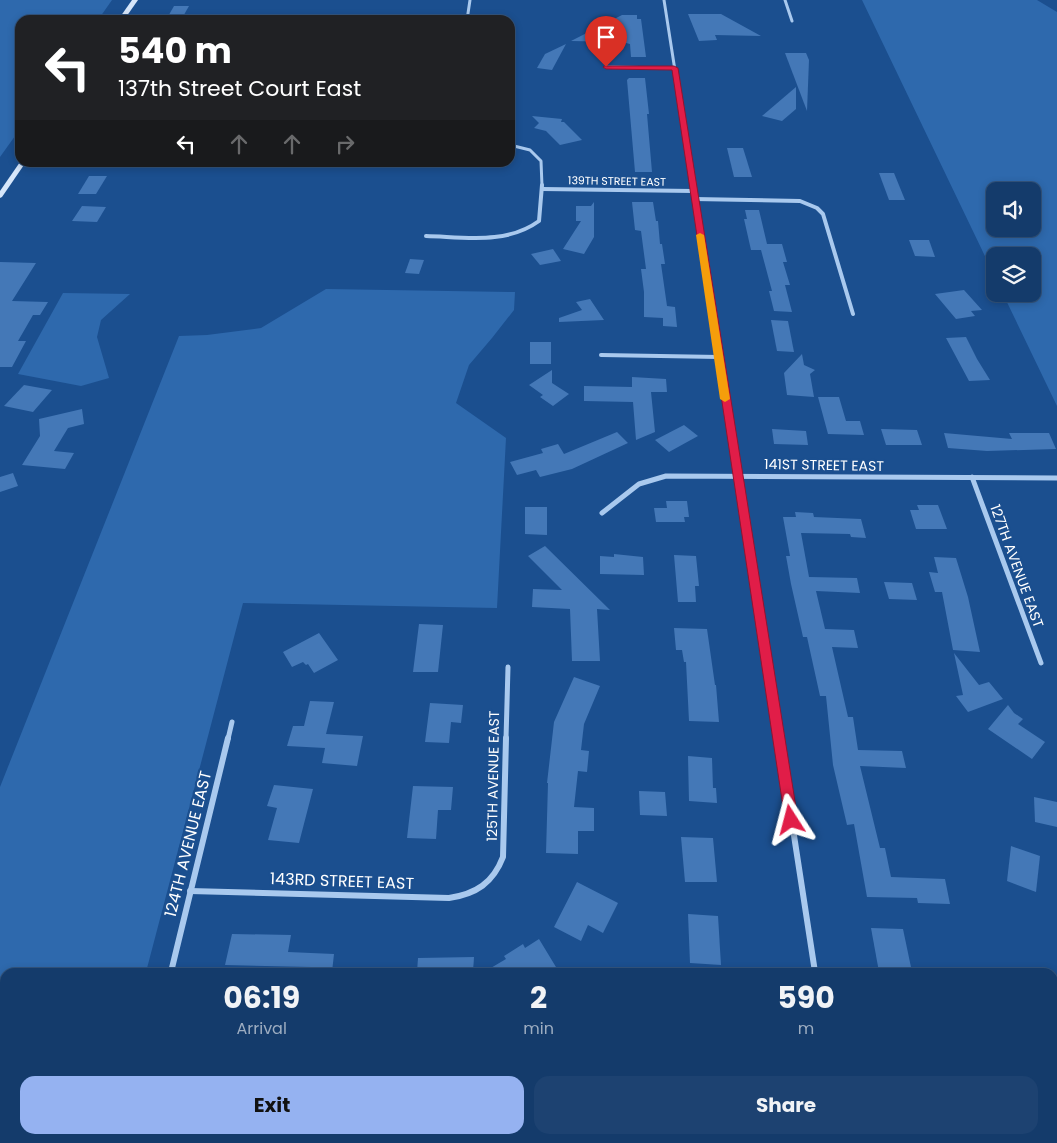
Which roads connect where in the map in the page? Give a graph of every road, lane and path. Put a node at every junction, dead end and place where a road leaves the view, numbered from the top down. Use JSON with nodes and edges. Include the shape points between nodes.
{"nodes":[{"id":1,"x":135,"y":0,"type":"edge"},
{"id":2,"x":470,"y":0,"type":"edge"},
{"id":3,"x":664,"y":0,"type":"edge"},
{"id":4,"x":785,"y":0,"type":"edge"},
{"id":5,"x":124,"y":15,"type":"edge"},
{"id":6,"x":468,"y":15,"type":"edge"},
{"id":7,"x":792,"y":21,"type":"dead end"},
{"id":8,"x":606,"y":67,"type":"dead end"},
{"id":9,"x":674,"y":68,"type":"junction"},
{"id":10,"x":515,"y":145,"type":"edge"},
{"id":11,"x":20,"y":167,"type":"edge"},
{"id":12,"x":542,"y":189,"type":"junction"},
{"id":13,"x":693,"y":191,"type":"junction"},
{"id":14,"x":0,"y":196,"type":"edge"},
{"id":15,"x":694,"y":199,"type":"junction"},
{"id":16,"x":426,"y":236,"type":"dead end"},
{"id":17,"x":853,"y":314,"type":"dead end"},
{"id":18,"x":600,"y":355,"type":"dead end"},
{"id":19,"x":719,"y":357,"type":"junction"},
{"id":20,"x":737,"y":475,"type":"junction"},
{"id":21,"x":972,"y":477,"type":"junction"},
{"id":22,"x":1057,"y":478,"type":"edge"},
{"id":23,"x":602,"y":513,"type":"dead end"},
{"id":24,"x":1040,"y":663,"type":"dead end"},
{"id":25,"x":508,"y":667,"type":"dead end"},
{"id":26,"x":232,"y":722,"type":"dead end"},
{"id":27,"x":489,"y":882,"type":"joint"},
{"id":28,"x":190,"y":891,"type":"junction"},
{"id":29,"x":173,"y":968,"type":"edge"},
{"id":30,"x":814,"y":968,"type":"edge"}],
"edges":[{"from":1,"to":5,"type":"main road"},
{"from":2,"to":6,"type":"street"},
{"from":3,"to":9,"type":"street"},
{"from":4,"to":7,"type":"street"},
{"from":8,"to":9,"type":"street"},
{"from":9,"to":13,"type":"street"},
{"from":10,"to":12,"type":"street","via":[[539,157]]},
{"from":11,"to":14,"type":"main road"},
{"from":12,"to":13,"type":"street","name":"139TH STREET EAST"},
{"from":12,"to":16,"type":"street","via":[[539,221],[532,228],[496,237]]},
{"from":13,"to":15,"type":"street"},
{"from":15,"to":17,"type":"street","via":[[786,200],[813,206],[823,214]]},
{"from":15,"to":19,"type":"street"},
{"from":18,"to":19,"type":"street"},
{"from":19,"to":20,"type":"street"},
{"from":20,"to":21,"type":"street","name":"141ST STREET EAST"},
{"from":20,"to":23,"type":"street","name":"141ST STREET EAST","via":[[655,478],[630,490]]},
{"from":20,"to":30,"type":"street"},
{"from":21,"to":22,"type":"street","name":"141ST STREET EAST"},
{"from":21,"to":24,"type":"street","name":"127TH AVENUE EAST"},
{"from":25,"to":27,"type":"street","name":"125TH AVENUE EAST","via":[[503,857]]},
{"from":26,"to":28,"type":"street","name":"124TH AVENUE EAST"},
{"from":27,"to":28,"type":"street","name":"143RD STREET EAST","via":[[479,891],[449,898]]},
{"from":28,"to":29,"type":"street","name":"124TH AVENUE EAST"}]}
